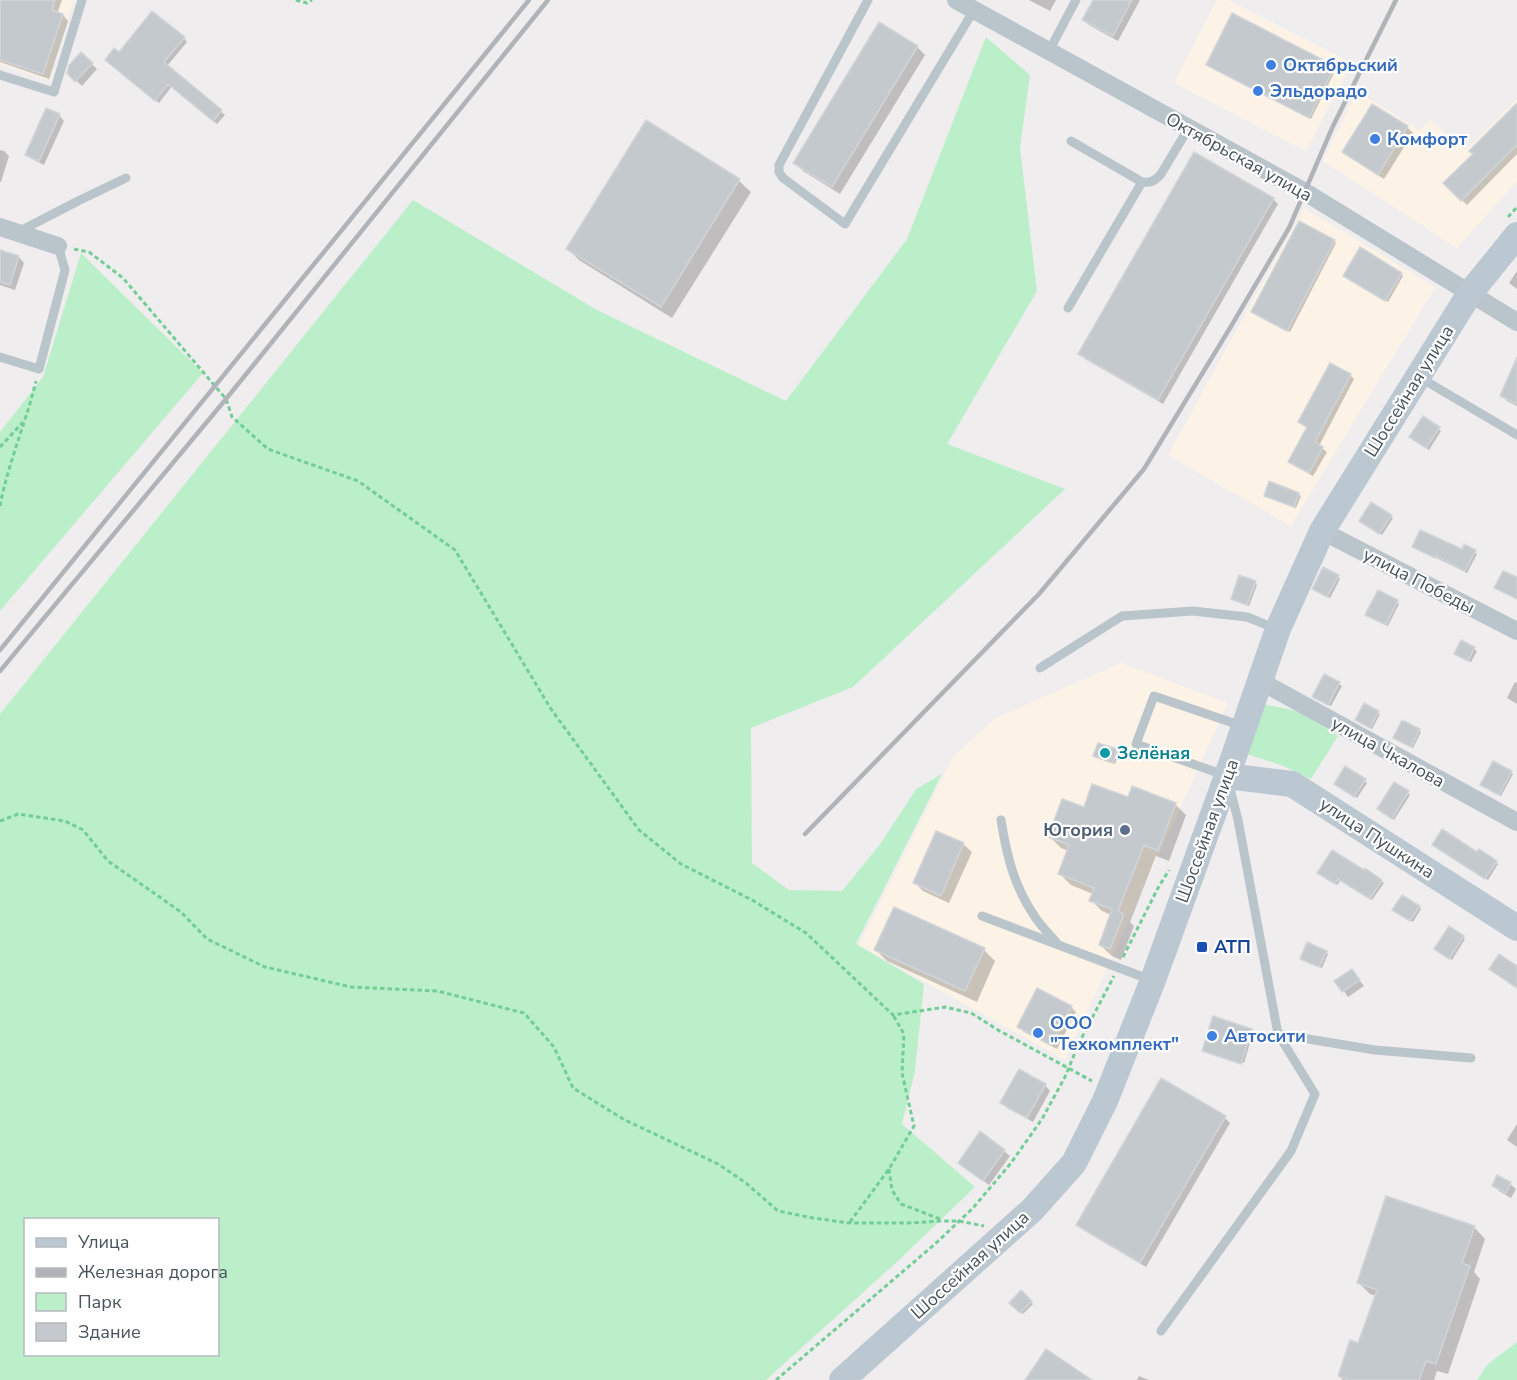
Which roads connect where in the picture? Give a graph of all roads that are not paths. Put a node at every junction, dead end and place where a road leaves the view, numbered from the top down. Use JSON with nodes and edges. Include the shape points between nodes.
{"nodes":[{"id":1,"x":82,"y":0,"type":"edge"},
{"id":2,"x":868,"y":0,"type":"edge"},
{"id":3,"x":956,"y":0,"type":"edge"},
{"id":4,"x":1076,"y":0,"type":"edge"},
{"id":5,"x":974,"y":10,"type":"junction"},
{"id":6,"x":1049,"y":51,"type":"junction"},
{"id":7,"x":0,"y":75,"type":"edge"},
{"id":8,"x":1188,"y":129,"type":"junction"},
{"id":9,"x":1071,"y":141,"type":"dead end"},
{"id":10,"x":126,"y":178,"type":"dead end"},
{"id":11,"x":1142,"y":182,"type":"junction"},
{"id":12,"x":0,"y":227,"type":"edge"},
{"id":13,"x":1510,"y":229,"type":"edge"},
{"id":14,"x":18,"y":232,"type":"junction"},
{"id":15,"x":58,"y":246,"type":"joint"},
{"id":16,"x":1470,"y":293,"type":"junction"},
{"id":17,"x":1068,"y":308,"type":"dead end"},
{"id":18,"x":1517,"y":322,"type":"edge"},
{"id":19,"x":0,"y":357,"type":"edge"},
{"id":20,"x":1418,"y":376,"type":"junction"},
{"id":21,"x":1517,"y":435,"type":"edge"},
{"id":22,"x":1322,"y":531,"type":"junction"},
{"id":23,"x":1278,"y":629,"type":"junction"},
{"id":24,"x":1517,"y":631,"type":"edge"},
{"id":25,"x":1040,"y":668,"type":"dead end"},
{"id":26,"x":1260,"y":681,"type":"junction"},
{"id":27,"x":1244,"y":727,"type":"junction"},
{"id":28,"x":1227,"y":776,"type":"junction"},
{"id":29,"x":1001,"y":820,"type":"dead end"},
{"id":30,"x":1517,"y":822,"type":"edge"},
{"id":31,"x":982,"y":916,"type":"dead end"},
{"id":32,"x":1517,"y":928,"type":"edge"},
{"id":33,"x":1058,"y":944,"type":"junction"},
{"id":34,"x":1153,"y":981,"type":"junction"},
{"id":35,"x":1278,"y":1034,"type":"junction"},
{"id":36,"x":1471,"y":1058,"type":"dead end"},
{"id":37,"x":1161,"y":1331,"type":"dead end"},
{"id":38,"x":842,"y":1380,"type":"edge"}],
"edges":[{"from":1,"to":7,"type":"lane","via":[[54,92]]},
{"from":2,"to":5,"type":"lane","via":[[778,165],[783,178],[845,224]]},
{"from":3,"to":5,"type":"street","name":"Октябрьская улица"},
{"from":4,"to":6,"type":"lane"},
{"from":5,"to":6,"type":"street","name":"Октябрьская улица"},
{"from":6,"to":8,"type":"street","name":"Октябрьская улица"},
{"from":8,"to":11,"type":"lane","via":[[1157,179]]},
{"from":8,"to":16,"type":"street","name":"Октябрьская улица","via":[[1308,194]]},
{"from":9,"to":11,"type":"lane"},
{"from":10,"to":14,"type":"lane"},
{"from":11,"to":17,"type":"lane"},
{"from":12,"to":14,"type":"street"},
{"from":13,"to":16,"type":"main road","name":"Шоссейная улица"},
{"from":14,"to":15,"type":"street"},
{"from":15,"to":19,"type":"lane","via":[[65,270],[39,369]]},
{"from":16,"to":18,"type":"street","name":"Октябрьская улица"},
{"from":16,"to":20,"type":"main road","name":"Шоссейная улица"},
{"from":20,"to":21,"type":"lane"},
{"from":20,"to":22,"type":"main road","name":"Шоссейная улица"},
{"from":22,"to":23,"type":"main road","name":"Шоссейная улица"},
{"from":22,"to":24,"type":"street","name":"улица Победы"},
{"from":23,"to":25,"type":"lane","via":[[1247,617],[1193,611],[1122,616]]},
{"from":23,"to":26,"type":"main road","name":"Шоссейная улица"},
{"from":26,"to":27,"type":"main road","name":"Шоссейная улица"},
{"from":26,"to":30,"type":"street","name":"улица Чкалова"},
{"from":27,"to":28,"type":"main road","name":"Шоссейная улица"},
{"from":27,"to":28,"type":"lane","via":[[1154,696],[1136,744]]},
{"from":28,"to":32,"type":"main road","name":"улица Пушкина","via":[[1293,784]]},
{"from":28,"to":34,"type":"main road","name":"Шоссейная улица"},
{"from":28,"to":35,"type":"lane"},
{"from":29,"to":33,"type":"lane","via":[[1006,855],[1018,887],[1035,917]]},
{"from":31,"to":33,"type":"lane"},
{"from":33,"to":34,"type":"lane"},
{"from":34,"to":38,"type":"main road","name":"Шоссейная улица","via":[[1109,1091],[1074,1163],[1032,1210]]},
{"from":35,"to":36,"type":"lane","via":[[1375,1050]]},
{"from":35,"to":37,"type":"lane","via":[[1315,1094],[1291,1151]]}]}
